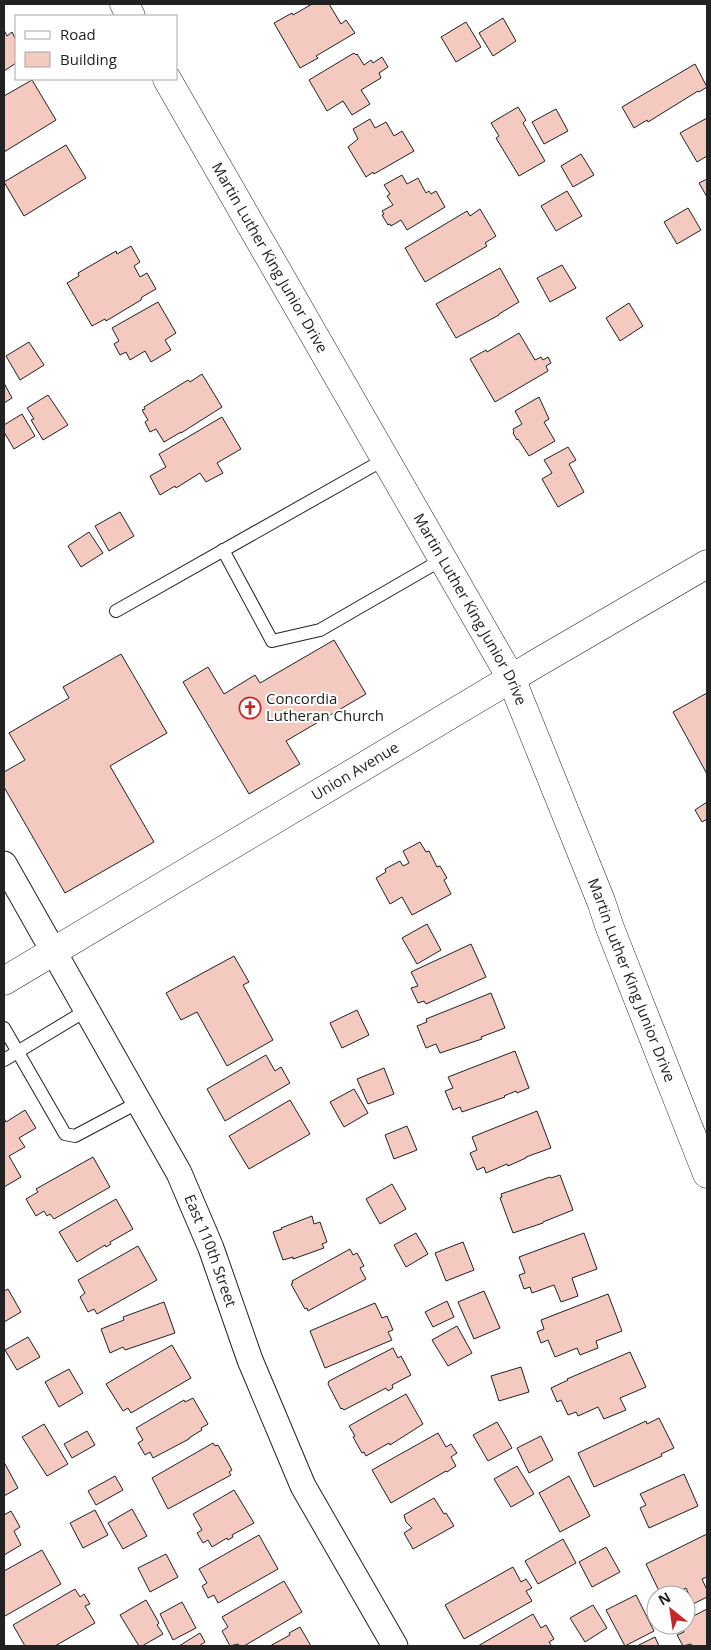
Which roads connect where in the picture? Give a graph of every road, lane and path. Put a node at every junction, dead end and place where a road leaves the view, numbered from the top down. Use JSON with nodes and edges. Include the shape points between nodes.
{"nodes":[{"id":1,"x":124,"y":4,"type":"edge"},
{"id":2,"x":130,"y":15,"type":"edge"},
{"id":3,"x":168,"y":80,"type":"edge"},
{"id":4,"x":385,"y":458,"type":"junction"},
{"id":5,"x":223,"y":550,"type":"junction"},
{"id":6,"x":442,"y":559,"type":"junction"},
{"id":7,"x":707,"y":564,"type":"edge"},
{"id":8,"x":116,"y":610,"type":"dead end"},
{"id":9,"x":511,"y":678,"type":"junction"},
{"id":10,"x":4,"y":864,"type":"edge"},
{"id":11,"x":54,"y":951,"type":"junction"},
{"id":12,"x":4,"y":981,"type":"edge"},
{"id":13,"x":87,"y":1010,"type":"junction"},
{"id":14,"x":4,"y":1028,"type":"edge"},
{"id":15,"x":16,"y":1052,"type":"junction"},
{"id":16,"x":4,"y":1060,"type":"edge"},
{"id":17,"x":138,"y":1102,"type":"junction"},
{"id":18,"x":707,"y":1174,"type":"edge"},
{"id":19,"x":395,"y":1646,"type":"edge"}],
"edges":[{"from":1,"to":2,"type":"street"},
{"from":3,"to":4,"type":"street","name":"Martin Luther King Junior Drive"},
{"from":4,"to":5,"type":"lane"},
{"from":4,"to":6,"type":"street","name":"Martin Luther King Junior Drive"},
{"from":5,"to":6,"type":"lane","via":[[272,641],[320,630]]},
{"from":5,"to":8,"type":"lane"},
{"from":6,"to":9,"type":"street","name":"Martin Luther King Junior Drive"},
{"from":7,"to":9,"type":"street","name":"Union Avenue"},
{"from":9,"to":11,"type":"street","name":"Union Avenue"},
{"from":9,"to":18,"type":"street","name":"Martin Luther King Junior Drive"},
{"from":10,"to":11,"type":"street","name":"East 110th Street"},
{"from":11,"to":12,"type":"street","name":"Union Avenue"},
{"from":11,"to":13,"type":"street","name":"East 110th Street"},
{"from":13,"to":15,"type":"lane"},
{"from":13,"to":17,"type":"street","name":"East 110th Street"},
{"from":14,"to":15,"type":"lane"},
{"from":15,"to":16,"type":"lane"},
{"from":15,"to":17,"type":"lane","via":[[65,1134],[75,1136]]},
{"from":17,"to":19,"type":"street","name":"East 110th Street","via":[[178,1173],[211,1248],[250,1360],[303,1486]]}]}
